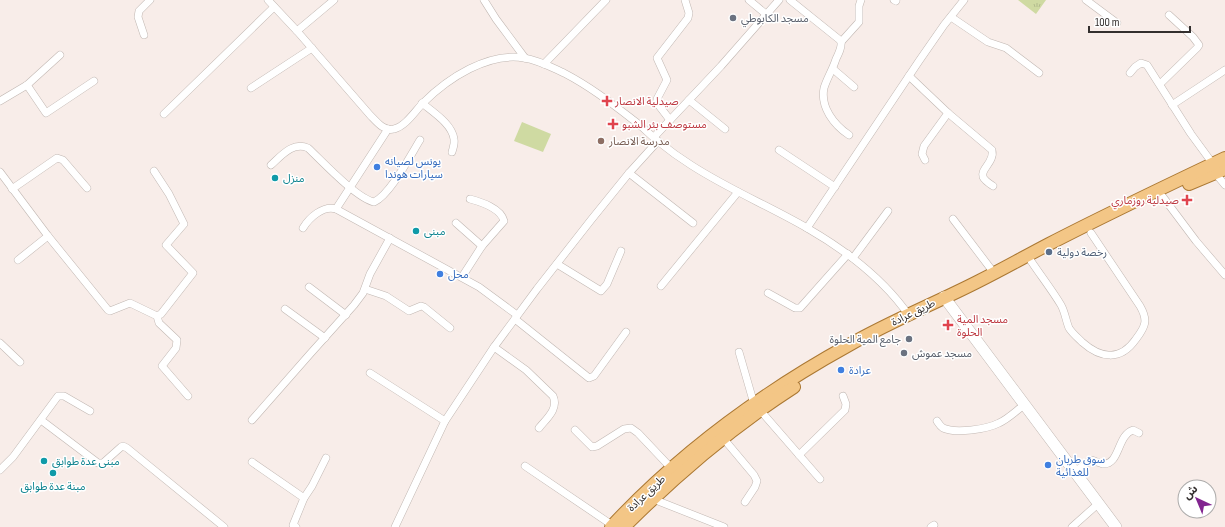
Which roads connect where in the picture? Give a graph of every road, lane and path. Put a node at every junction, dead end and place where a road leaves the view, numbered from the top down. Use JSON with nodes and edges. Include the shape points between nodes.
{"nodes":[{"id":1,"x":150,"y":0,"type":"edge"},
{"id":2,"x":268,"y":0,"type":"edge"},
{"id":3,"x":334,"y":0,"type":"edge"},
{"id":4,"x":484,"y":0,"type":"edge"},
{"id":5,"x":605,"y":0,"type":"edge"},
{"id":6,"x":685,"y":0,"type":"edge"},
{"id":7,"x":749,"y":0,"type":"edge"},
{"id":8,"x":779,"y":0,"type":"edge"},
{"id":9,"x":790,"y":0,"type":"edge"},
{"id":10,"x":861,"y":0,"type":"edge"},
{"id":11,"x":964,"y":0,"type":"edge"},
{"id":12,"x":1086,"y":0,"type":"edge"},
{"id":13,"x":274,"y":7,"type":"junction"},
{"id":14,"x":767,"y":15,"type":"junction"},
{"id":15,"x":1169,"y":15,"type":"dead end"},
{"id":16,"x":951,"y":16,"type":"junction"},
{"id":17,"x":1117,"y":23,"type":"dead end"},
{"id":18,"x":297,"y":31,"type":"junction"},
{"id":19,"x":144,"y":35,"type":"dead end"},
{"id":20,"x":841,"y":42,"type":"junction"},
{"id":21,"x":312,"y":48,"type":"junction"},
{"id":22,"x":60,"y":55,"type":"dead end"},
{"id":23,"x":525,"y":58,"type":"junction"},
{"id":24,"x":544,"y":64,"type":"junction"},
{"id":25,"x":833,"y":69,"type":"junction"},
{"id":26,"x":1225,"y":70,"type":"edge"},
{"id":27,"x":1039,"y":73,"type":"dead end"},
{"id":28,"x":1130,"y":73,"type":"dead end"},
{"id":29,"x":909,"y":76,"type":"junction"},
{"id":30,"x":94,"y":82,"type":"dead end"},
{"id":31,"x":1160,"y":84,"type":"junction"},
{"id":32,"x":27,"y":85,"type":"junction"},
{"id":33,"x":854,"y":87,"type":"dead end"},
{"id":34,"x":251,"y":88,"type":"dead end"},
{"id":35,"x":689,"y":100,"type":"junction"},
{"id":36,"x":0,"y":101,"type":"edge"},
{"id":37,"x":422,"y":104,"type":"junction"},
{"id":38,"x":1172,"y":105,"type":"junction"},
{"id":39,"x":948,"y":113,"type":"junction"},
{"id":40,"x":164,"y":114,"type":"dead end"},
{"id":41,"x":670,"y":120,"type":"junction"},
{"id":42,"x":388,"y":129,"type":"junction"},
{"id":43,"x":725,"y":130,"type":"dead end"},
{"id":44,"x":849,"y":135,"type":"dead end"},
{"id":45,"x":656,"y":139,"type":"junction"},
{"id":46,"x":420,"y":140,"type":"dead end"},
{"id":47,"x":779,"y":150,"type":"dead end"},
{"id":48,"x":452,"y":152,"type":"dead end"},
{"id":49,"x":1225,"y":158,"type":"edge"},
{"id":50,"x":925,"y":160,"type":"dead end"},
{"id":51,"x":271,"y":164,"type":"dead end"},
{"id":52,"x":1218,"y":169,"type":"edge"},
{"id":53,"x":154,"y":171,"type":"dead end"},
{"id":54,"x":0,"y":172,"type":"edge"},
{"id":55,"x":629,"y":173,"type":"junction"},
{"id":56,"x":1225,"y":185,"type":"edge"},
{"id":57,"x":992,"y":186,"type":"dead end"},
{"id":58,"x":349,"y":187,"type":"junction"},
{"id":59,"x":835,"y":187,"type":"junction"},
{"id":60,"x":87,"y":188,"type":"dead end"},
{"id":61,"x":12,"y":189,"type":"junction"},
{"id":62,"x":738,"y":192,"type":"junction"},
{"id":63,"x":1163,"y":197,"type":"junction"},
{"id":64,"x":470,"y":199,"type":"dead end"},
{"id":65,"x":336,"y":209,"type":"junction"},
{"id":66,"x":888,"y":211,"type":"dead end"},
{"id":67,"x":953,"y":219,"type":"dead end"},
{"id":68,"x":456,"y":223,"type":"dead end"},
{"id":69,"x":693,"y":223,"type":"dead end"},
{"id":70,"x":303,"y":228,"type":"dead end"},
{"id":71,"x":807,"y":228,"type":"junction"},
{"id":72,"x":1091,"y":232,"type":"junction"},
{"id":73,"x":48,"y":236,"type":"junction"},
{"id":74,"x":390,"y":238,"type":"junction"},
{"id":75,"x":482,"y":246,"type":"junction"},
{"id":76,"x":621,"y":251,"type":"dead end"},
{"id":77,"x":851,"y":256,"type":"junction"},
{"id":78,"x":18,"y":260,"type":"dead end"},
{"id":79,"x":1031,"y":261,"type":"junction"},
{"id":80,"x":557,"y":264,"type":"junction"},
{"id":81,"x":994,"y":273,"type":"junction"},
{"id":82,"x":1225,"y":275,"type":"edge"},
{"id":83,"x":462,"y":277,"type":"junction"},
{"id":84,"x":661,"y":286,"type":"dead end"},
{"id":85,"x":309,"y":287,"type":"dead end"},
{"id":86,"x":365,"y":289,"type":"junction"},
{"id":87,"x":768,"y":293,"type":"dead end"},
{"id":88,"x":946,"y":300,"type":"junction"},
{"id":89,"x":285,"y":310,"type":"dead end"},
{"id":90,"x":346,"y":315,"type":"junction"},
{"id":91,"x":157,"y":316,"type":"junction"},
{"id":92,"x":516,"y":317,"type":"junction"},
{"id":93,"x":910,"y":317,"type":"junction"},
{"id":94,"x":450,"y":328,"type":"dead end"},
{"id":95,"x":626,"y":332,"type":"dead end"},
{"id":96,"x":325,"y":338,"type":"junction"},
{"id":97,"x":0,"y":343,"type":"edge"},
{"id":98,"x":494,"y":347,"type":"junction"},
{"id":99,"x":739,"y":352,"type":"dead end"},
{"id":100,"x":20,"y":362,"type":"dead end"},
{"id":101,"x":370,"y":373,"type":"dead end"},
{"id":102,"x":188,"y":396,"type":"dead end"},
{"id":103,"x":842,"y":396,"type":"dead end"},
{"id":104,"x":1024,"y":405,"type":"junction"},
{"id":105,"x":757,"y":407,"type":"junction"},
{"id":106,"x":90,"y":411,"type":"dead end"},
{"id":107,"x":41,"y":420,"type":"junction"},
{"id":108,"x":252,"y":420,"type":"dead end"},
{"id":109,"x":445,"y":421,"type":"junction"},
{"id":110,"x":937,"y":421,"type":"dead end"},
{"id":111,"x":539,"y":428,"type":"dead end"},
{"id":112,"x":575,"y":430,"type":"dead end"},
{"id":113,"x":1139,"y":433,"type":"dead end"},
{"id":114,"x":723,"y":438,"type":"junction"},
{"id":115,"x":799,"y":455,"type":"junction"},
{"id":116,"x":326,"y":458,"type":"dead end"},
{"id":117,"x":252,"y":462,"type":"dead end"},
{"id":118,"x":525,"y":466,"type":"dead end"},
{"id":119,"x":672,"y":469,"type":"junction"},
{"id":120,"x":0,"y":470,"type":"edge"},
{"id":121,"x":1074,"y":472,"type":"junction"},
{"id":122,"x":820,"y":479,"type":"dead end"},
{"id":123,"x":304,"y":498,"type":"junction"},
{"id":124,"x":653,"y":499,"type":"junction"},
{"id":125,"x":744,"y":502,"type":"dead end"},
{"id":126,"x":1099,"y":503,"type":"junction"},
{"id":127,"x":293,"y":526,"type":"edge"},
{"id":128,"x":616,"y":526,"type":"edge"},
{"id":129,"x":224,"y":527,"type":"edge"},
{"id":130,"x":395,"y":527,"type":"edge"},
{"id":131,"x":724,"y":527,"type":"edge"},
{"id":132,"x":1072,"y":527,"type":"edge"},
{"id":133,"x":1116,"y":527,"type":"edge"}],
"edges":[{"from":1,"to":19,"type":"street","via":[[138,11]]},
{"from":2,"to":13,"type":"street"},
{"from":3,"to":18,"type":"street"},
{"from":4,"to":23,"type":"street"},
{"from":5,"to":24,"type":"street"},
{"from":6,"to":41,"type":"street","via":[[688,18],[657,58],[667,80],[657,102]]},
{"from":7,"to":14,"type":"street"},
{"from":8,"to":14,"type":"street"},
{"from":9,"to":20,"type":"street"},
{"from":10,"to":20,"type":"street","via":[[859,22]]},
{"from":11,"to":16,"type":"street"},
{"from":12,"to":17,"type":"street"},
{"from":13,"to":18,"type":"street"},
{"from":13,"to":40,"type":"street"},
{"from":14,"to":35,"type":"street"},
{"from":15,"to":31,"type":"street","via":[[1199,45]]},
{"from":16,"to":27,"type":"street","via":[[988,42],[1006,48]]},
{"from":16,"to":29,"type":"street"},
{"from":18,"to":21,"type":"street"},
{"from":20,"to":25,"type":"street"},
{"from":21,"to":34,"type":"street"},
{"from":21,"to":42,"type":"street","via":[[370,115]]},
{"from":22,"to":32,"type":"street"},
{"from":23,"to":24,"type":"street"},
{"from":23,"to":37,"type":"street","via":[[506,57],[476,66],[445,84]]},
{"from":24,"to":45,"type":"street","via":[[593,89]]},
{"from":25,"to":33,"type":"street"},
{"from":25,"to":44,"type":"street","via":[[825,86],[823,100],[830,115]]},
{"from":26,"to":38,"type":"street"},
{"from":28,"to":31,"type":"street","via":[[1138,65],[1147,65]]},
{"from":29,"to":39,"type":"street"},
{"from":29,"to":59,"type":"street"},
{"from":30,"to":32,"type":"street","via":[[46,113]]},
{"from":31,"to":38,"type":"street"},
{"from":32,"to":36,"type":"street"},
{"from":35,"to":41,"type":"street"},
{"from":35,"to":43,"type":"street"},
{"from":37,"to":42,"type":"street","via":[[401,125]]},
{"from":37,"to":48,"type":"street","via":[[439,117],[451,131],[454,139]]},
{"from":38,"to":52,"type":"street"},
{"from":39,"to":50,"type":"street","via":[[924,146],[922,154]]},
{"from":39,"to":57,"type":"street","via":[[992,150],[992,160],[984,169],[983,175]]},
{"from":41,"to":45,"type":"street"},
{"from":42,"to":58,"type":"street"},
{"from":45,"to":55,"type":"street"},
{"from":45,"to":62,"type":"street","via":[[693,166]]},
{"from":46,"to":58,"type":"street","via":[[380,199],[369,201]]},
{"from":47,"to":59,"type":"street"},
{"from":49,"to":52,"type":"main road","name":"طريق عرادة"},
{"from":51,"to":58,"type":"street","via":[[293,147],[303,146]]},
{"from":52,"to":56,"type":"street"},
{"from":52,"to":63,"type":"main road","name":"طريق عرادة"},
{"from":52,"to":81,"type":"main road","name":"طريق عرادة","via":[[1048,244]]},
{"from":53,"to":91,"type":"street","via":[[184,224],[166,245],[192,273]]},
{"from":54,"to":61,"type":"street"},
{"from":55,"to":69,"type":"street"},
{"from":55,"to":80,"type":"street"},
{"from":58,"to":65,"type":"street"},
{"from":59,"to":71,"type":"street"},
{"from":60,"to":61,"type":"street","via":[[63,160],[57,158]]},
{"from":61,"to":73,"type":"street"},
{"from":62,"to":71,"type":"street"},
{"from":62,"to":84,"type":"street"},
{"from":63,"to":72,"type":"main road","name":"طريق عرادة"},
{"from":63,"to":82,"type":"street"},
{"from":64,"to":75,"type":"street","via":[[487,205],[504,219],[504,223]]},
{"from":65,"to":70,"type":"street","via":[[326,208],[313,216]]},
{"from":65,"to":74,"type":"street"},
{"from":66,"to":77,"type":"street"},
{"from":67,"to":81,"type":"street"},
{"from":68,"to":75,"type":"street"},
{"from":71,"to":77,"type":"street"},
{"from":72,"to":79,"type":"main road","name":"طريق عرادة"},
{"from":72,"to":79,"type":"street","via":[[1146,318],[1145,325],[1136,339],[1119,354],[1106,355],[1095,352],[1076,336],[1069,326],[1062,306]]},
{"from":73,"to":78,"type":"street"},
{"from":73,"to":91,"type":"street","via":[[110,312],[130,303]]},
{"from":74,"to":83,"type":"street"},
{"from":74,"to":86,"type":"street","via":[[370,274]]},
{"from":75,"to":83,"type":"street"},
{"from":76,"to":80,"type":"street","via":[[605,288],[600,291]]},
{"from":77,"to":87,"type":"street","via":[[800,308],[795,308]]},
{"from":77,"to":93,"type":"street","via":[[876,278]]},
{"from":79,"to":88,"type":"main road","name":"طريق عرادة"},
{"from":80,"to":92,"type":"street"},
{"from":81,"to":88,"type":"main road","name":"طريق عرادة"},
{"from":83,"to":92,"type":"street","via":[[479,287]]},
{"from":85,"to":90,"type":"street"},
{"from":86,"to":90,"type":"street"},
{"from":86,"to":94,"type":"street","via":[[386,296],[409,312],[424,307]]},
{"from":88,"to":93,"type":"main road","name":"طريق عرادة"},
{"from":88,"to":104,"type":"street"},
{"from":89,"to":96,"type":"street"},
{"from":90,"to":96,"type":"street"},
{"from":91,"to":102,"type":"street","via":[[159,323],[178,344],[162,368]]},
{"from":92,"to":95,"type":"street","via":[[589,378],[594,376]]},
{"from":92,"to":98,"type":"street"},
{"from":93,"to":105,"type":"main road","name":"طريق عرادة","via":[[849,345],[792,379]]},
{"from":96,"to":108,"type":"street"},
{"from":97,"to":100,"type":"street"},
{"from":98,"to":109,"type":"street"},
{"from":98,"to":111,"type":"street","via":[[526,370],[556,401],[554,408]]},
{"from":99,"to":105,"type":"street"},
{"from":101,"to":109,"type":"street"},
{"from":103,"to":115,"type":"street","via":[[846,404],[845,410]]},
{"from":104,"to":110,"type":"street","via":[[1001,422],[982,429],[944,429]]},
{"from":104,"to":121,"type":"street"},
{"from":105,"to":114,"type":"main road","name":"طريق عرادة"},
{"from":105,"to":115,"type":"street"},
{"from":105,"to":119,"type":"main road","name":"طريق عرادة","via":[[706,441]]},
{"from":106,"to":107,"type":"street","via":[[60,395]]},
{"from":107,"to":120,"type":"street"},
{"from":107,"to":129,"type":"street","via":[[98,464],[103,463],[121,447],[127,448]]},
{"from":109,"to":130,"type":"street"},
{"from":112,"to":119,"type":"street","via":[[592,447],[624,429],[631,428]]},
{"from":113,"to":121,"type":"street","via":[[1133,430],[1127,432],[1116,456],[1108,463],[1091,460]]},
{"from":114,"to":124,"type":"main road","name":"طريق عرادة"},
{"from":114,"to":125,"type":"street","via":[[757,481]]},
{"from":115,"to":122,"type":"street"},
{"from":116,"to":123,"type":"street"},
{"from":117,"to":123,"type":"street"},
{"from":118,"to":128,"type":"street"},
{"from":119,"to":128,"type":"main road","name":"طريق عرادة"},
{"from":121,"to":126,"type":"street"},
{"from":123,"to":127,"type":"street"},
{"from":124,"to":128,"type":"main road","name":"طريق عرادة"},
{"from":124,"to":131,"type":"street"},
{"from":126,"to":132,"type":"street"},
{"from":126,"to":133,"type":"street"}]}
